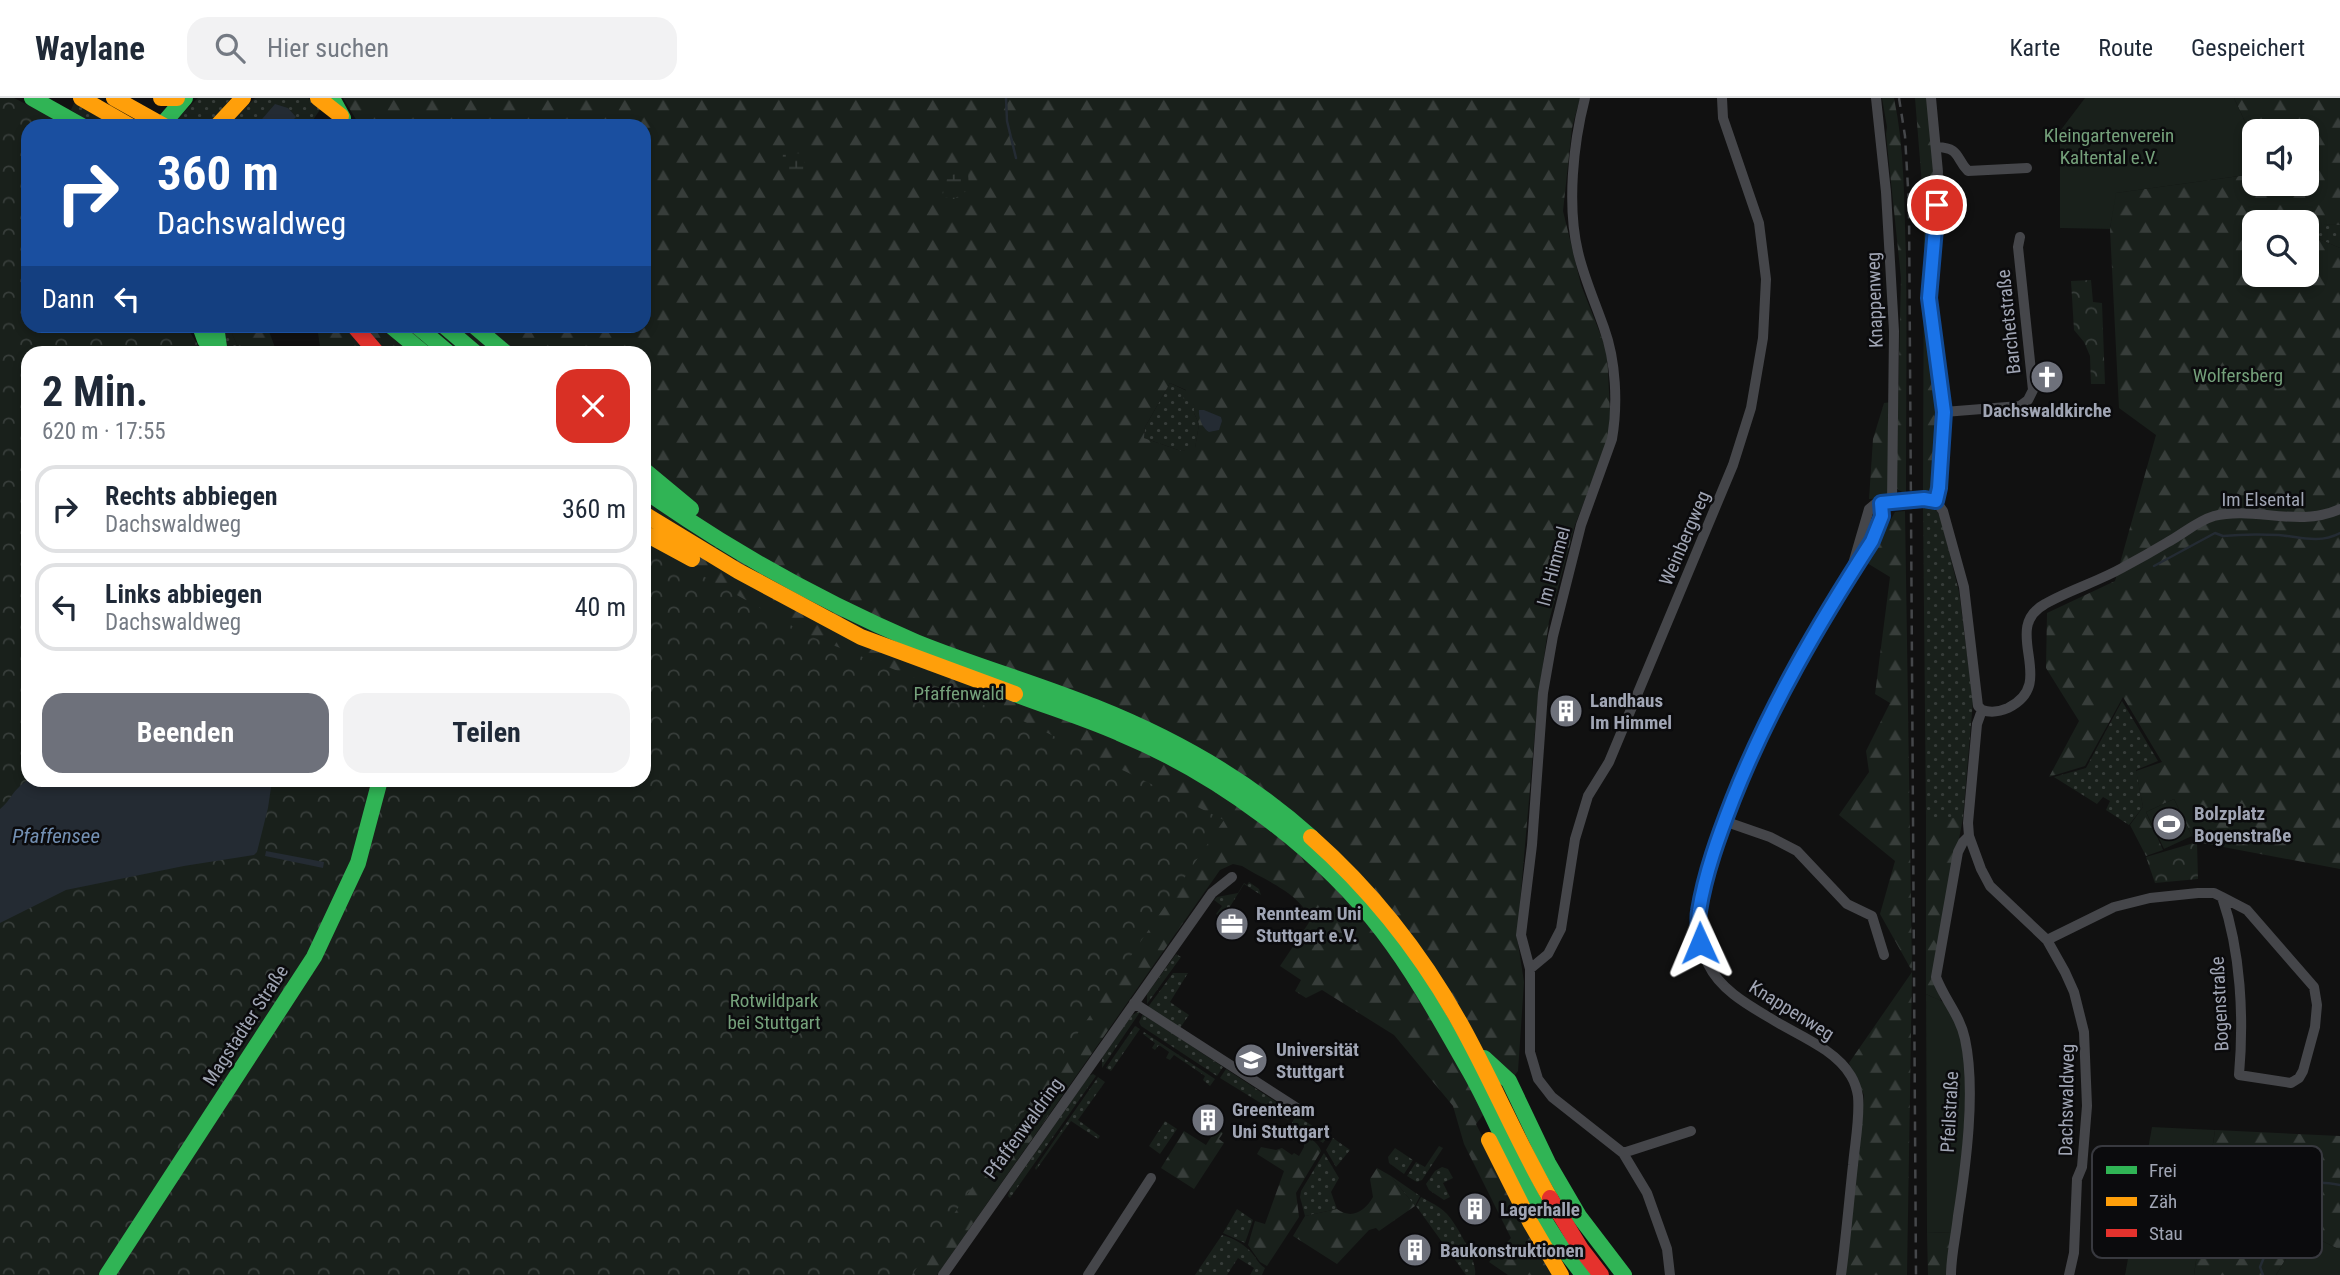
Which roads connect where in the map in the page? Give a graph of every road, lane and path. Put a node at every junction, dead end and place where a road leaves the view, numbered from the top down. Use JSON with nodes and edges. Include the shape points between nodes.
{"nodes":[{"id":1,"x":32,"y":98,"type":"edge"},
{"id":2,"x":81,"y":98,"type":"edge"},
{"id":3,"x":114,"y":98,"type":"edge"},
{"id":4,"x":161,"y":98,"type":"edge"},
{"id":5,"x":177,"y":98,"type":"edge"},
{"id":6,"x":185,"y":98,"type":"edge"},
{"id":7,"x":243,"y":98,"type":"edge"},
{"id":8,"x":318,"y":98,"type":"edge"},
{"id":9,"x":332,"y":98,"type":"edge"},
{"id":10,"x":1585,"y":98,"type":"edge"},
{"id":11,"x":1722,"y":98,"type":"edge"},
{"id":12,"x":1876,"y":98,"type":"edge"},
{"id":13,"x":1931,"y":98,"type":"edge"},
{"id":14,"x":69,"y":119,"type":"edge"},
{"id":15,"x":118,"y":119,"type":"edge"},
{"id":16,"x":150,"y":119,"type":"edge"},
{"id":17,"x":168,"y":119,"type":"edge"},
{"id":18,"x":224,"y":119,"type":"edge"},
{"id":19,"x":342,"y":119,"type":"edge"},
{"id":20,"x":344,"y":119,"type":"edge"},
{"id":21,"x":1937,"y":147,"type":"junction"},
{"id":22,"x":2027,"y":168,"type":"dead end"},
{"id":23,"x":2020,"y":237,"type":"dead end"},
{"id":24,"x":482,"y":333,"type":"edge"},
{"id":25,"x":437,"y":336,"type":"edge"},
{"id":26,"x":459,"y":346,"type":"edge"},
{"id":27,"x":498,"y":346,"type":"edge"},
{"id":28,"x":1944,"y":412,"type":"junction"},
{"id":29,"x":651,"y":476,"type":"edge"},
{"id":30,"x":651,"y":495,"type":"edge"},
{"id":31,"x":1936,"y":501,"type":"junction"},
{"id":32,"x":1887,"y":503,"type":"junction"},
{"id":33,"x":2340,"y":509,"type":"edge"},
{"id":34,"x":651,"y":518,"type":"edge"},
{"id":35,"x":651,"y":537,"type":"edge"},
{"id":36,"x":773,"y":571,"type":"junction"},
{"id":37,"x":810,"y":611,"type":"junction"},
{"id":38,"x":1982,"y":710,"type":"junction"},
{"id":39,"x":378,"y":787,"type":"edge"},
{"id":40,"x":1724,"y":821,"type":"junction"},
{"id":41,"x":1969,"y":836,"type":"junction"},
{"id":42,"x":1233,"y":877,"type":"dead end"},
{"id":43,"x":2222,"y":897,"type":"junction"},
{"id":44,"x":2047,"y":940,"type":"junction"},
{"id":45,"x":1884,"y":955,"type":"dead end"},
{"id":46,"x":1530,"y":969,"type":"junction"},
{"id":47,"x":1134,"y":1003,"type":"junction"},
{"id":48,"x":1440,"y":1023,"type":"junction"},
{"id":49,"x":1475,"y":1050,"type":"junction"},
{"id":50,"x":1303,"y":1112,"type":"dead end"},
{"id":51,"x":1691,"y":1131,"type":"dead end"},
{"id":52,"x":1623,"y":1153,"type":"junction"},
{"id":53,"x":1151,"y":1178,"type":"dead end"},
{"id":54,"x":1561,"y":1274,"type":"edge"},
{"id":55,"x":1670,"y":1274,"type":"edge"},
{"id":56,"x":107,"y":1275,"type":"edge"},
{"id":57,"x":943,"y":1275,"type":"edge"},
{"id":58,"x":1088,"y":1275,"type":"edge"},
{"id":59,"x":1583,"y":1275,"type":"edge"},
{"id":60,"x":1601,"y":1275,"type":"edge"},
{"id":61,"x":1624,"y":1275,"type":"edge"},
{"id":62,"x":1841,"y":1275,"type":"edge"},
{"id":63,"x":1951,"y":1275,"type":"edge"},
{"id":64,"x":2069,"y":1275,"type":"edge"}],
"edges":[{"from":1,"to":14,"type":"main road"},
{"from":2,"to":15,"type":"main road"},
{"from":3,"to":16,"type":"main road"},
{"from":4,"to":5,"type":"main road"},
{"from":6,"to":17,"type":"main road"},
{"from":7,"to":18,"type":"main road"},
{"from":8,"to":19,"type":"main road"},
{"from":9,"to":20,"type":"main road"},
{"from":10,"to":46,"type":"street","name":"Im Himmel","via":[[1572,206],[1577,249],[1612,359],[1614,427],[1576,545],[1543,693],[1521,935]]},
{"from":11,"to":46,"type":"street","name":"Weinbergweg","via":[[1723,118],[1759,223],[1766,279],[1763,338],[1751,408],[1733,465],[1614,750],[1588,796],[1575,839],[1561,929],[1548,954]]},
{"from":12,"to":32,"type":"street","name":"Knappenweg","via":[[1894,331]]},
{"from":13,"to":21,"type":"street","name":"Dachswaldweg"},
{"from":21,"to":22,"type":"street","via":[[1955,151],[1968,171]]},
{"from":21,"to":28,"type":"street","name":"Dachswaldweg","via":[[1929,298]]},
{"from":23,"to":28,"type":"street","name":"Barchetstraße","via":[[2033,390],[2020,406]]},
{"from":24,"to":27,"type":"main road"},
{"from":25,"to":26,"type":"main road"},
{"from":28,"to":31,"type":"street","name":"Dachswaldweg"},
{"from":29,"to":36,"type":"main road"},
{"from":30,"to":36,"type":"main road","via":[[721,543]]},
{"from":31,"to":32,"type":"street"},
{"from":31,"to":38,"type":"street","name":"Dachswaldweg","via":[[1943,511],[1964,587]]},
{"from":32,"to":40,"type":"street","name":"Knappenweg","via":[[1869,509],[1851,574],[1768,718]]},
{"from":33,"to":38,"type":"street","name":"Im Elsental","via":[[2315,517],[2216,516],[2107,576],[2039,607],[2026,627],[2030,685],[2004,710]]},
{"from":34,"to":37,"type":"main road"},
{"from":35,"to":37,"type":"main road","via":[[767,600]]},
{"from":36,"to":49,"type":"main road","via":[[897,634],[1153,731],[1250,789],[1301,827],[1370,895],[1429,972]]},
{"from":37,"to":48,"type":"main road","via":[[889,649],[1120,733],[1230,792],[1289,836],[1352,896],[1398,954]]},
{"from":38,"to":41,"type":"street","name":"Dachswaldweg","via":[[1977,723]]},
{"from":39,"to":56,"type":"main road","name":"Magstadter Straße","via":[[358,863],[314,957]]},
{"from":40,"to":45,"type":"street","via":[[1797,851],[1847,904],[1872,916]]},
{"from":40,"to":62,"type":"street","name":"Knappenweg","via":[[1698,914],[1700,943],[1708,965],[1728,991],[1833,1056],[1851,1076],[1858,1094]]},
{"from":41,"to":44,"type":"street","name":"Dachswaldweg","via":[[1990,886]]},
{"from":41,"to":63,"type":"street","name":"Pfeilstraße","via":[[1958,852],[1936,976],[1956,1011],[1970,1072]]},
{"from":42,"to":47,"type":"street","name":"Pfaffenwaldring","via":[[1212,893]]},
{"from":43,"to":43,"type":"street","name":"Bogenstraße","via":[[2237,966],[2239,1075],[2291,1083],[2303,1071],[2315,1027],[2314,987],[2247,910]]},
{"from":43,"to":44,"type":"street","name":"Bogenstraße","via":[[2198,892],[2114,907]]},
{"from":44,"to":64,"type":"street","name":"Dachswaldweg","via":[[2074,992],[2084,1032],[2087,1106]]},
{"from":46,"to":52,"type":"street","name":"Im Himmel","via":[[1530,1052],[1538,1079],[1552,1097]]},
{"from":47,"to":50,"type":"street"},
{"from":47,"to":57,"type":"street","name":"Pfaffenwaldring"},
{"from":48,"to":54,"type":"main road","via":[[1436,1030],[1502,1167]]},
{"from":48,"to":59,"type":"main road","via":[[1554,1236]]},
{"from":49,"to":60,"type":"main road","via":[[1551,1202]]},
{"from":49,"to":61,"type":"main road","via":[[1509,1081],[1579,1216]]},
{"from":51,"to":52,"type":"street"},
{"from":52,"to":55,"type":"street","via":[[1647,1193],[1667,1249]]},
{"from":53,"to":58,"type":"street"}]}
